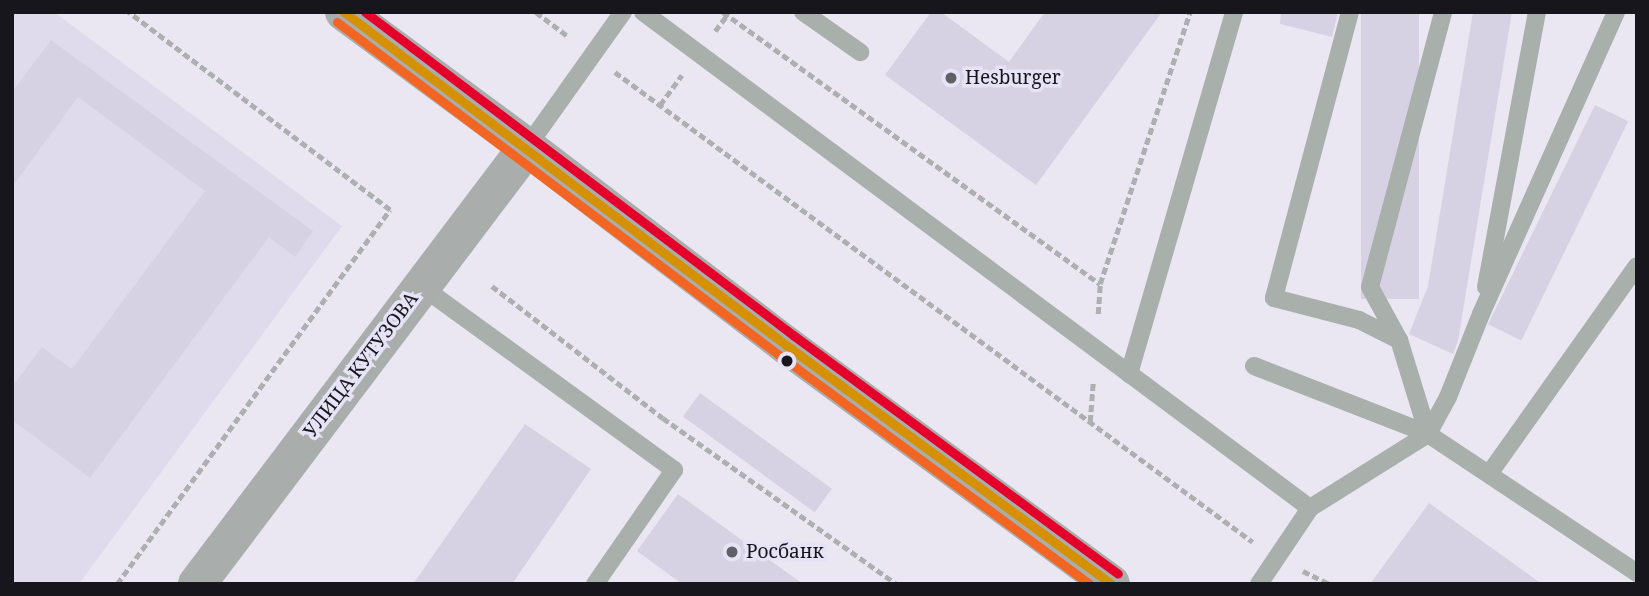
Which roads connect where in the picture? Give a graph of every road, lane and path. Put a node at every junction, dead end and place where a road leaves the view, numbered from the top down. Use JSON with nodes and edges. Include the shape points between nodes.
{"nodes":[{"id":1,"x":128,"y":12,"type":"edge"},
{"id":2,"x":344,"y":12,"type":"edge"},
{"id":3,"x":623,"y":12,"type":"edge"},
{"id":4,"x":643,"y":12,"type":"edge"},
{"id":5,"x":723,"y":12,"type":"edge"},
{"id":6,"x":803,"y":12,"type":"edge"},
{"id":7,"x":1190,"y":12,"type":"edge"},
{"id":8,"x":1234,"y":12,"type":"edge"},
{"id":9,"x":1350,"y":12,"type":"edge"},
{"id":10,"x":1443,"y":12,"type":"edge"},
{"id":11,"x":1537,"y":12,"type":"edge"},
{"id":12,"x":1616,"y":12,"type":"edge"},
{"id":13,"x":538,"y":13,"type":"edge"},
{"id":14,"x":371,"y":26,"type":"edge"},
{"id":15,"x":860,"y":52,"type":"dead end"},
{"id":16,"x":592,"y":55,"type":"junction"},
{"id":17,"x":527,"y":146,"type":"junction"},
{"id":18,"x":1637,"y":266,"type":"edge"},
{"id":19,"x":421,"y":286,"type":"junction"},
{"id":20,"x":492,"y":286,"type":"dead end"},
{"id":21,"x":1480,"y":314,"type":"junction"},
{"id":22,"x":1399,"y":340,"type":"junction"},
{"id":23,"x":1254,"y":366,"type":"dead end"},
{"id":24,"x":1129,"y":374,"type":"junction"},
{"id":25,"x":1428,"y":434,"type":"junction"},
{"id":26,"x":1489,"y":474,"type":"junction"},
{"id":27,"x":1310,"y":508,"type":"junction"},
{"id":28,"x":1276,"y":559,"type":"junction"},
{"id":29,"x":1637,"y":573,"type":"edge"},
{"id":30,"x":117,"y":584,"type":"edge"},
{"id":31,"x":197,"y":584,"type":"edge"},
{"id":32,"x":595,"y":584,"type":"edge"},
{"id":33,"x":898,"y":584,"type":"edge"},
{"id":34,"x":1111,"y":584,"type":"edge"},
{"id":35,"x":1259,"y":584,"type":"edge"}],
"edges":[{"from":1,"to":30,"type":"path","via":[[390,210]]},
{"from":2,"to":14,"type":"main road"},
{"from":3,"to":16,"type":"lane"},
{"from":4,"to":24,"type":"lane"},
{"from":5,"to":7,"type":"path","via":[[1100,284]]},
{"from":6,"to":15,"type":"lane"},
{"from":8,"to":24,"type":"lane"},
{"from":9,"to":22,"type":"lane","via":[[1274,298],[1359,320]]},
{"from":10,"to":22,"type":"lane","via":[[1370,287]]},
{"from":11,"to":21,"type":"lane"},
{"from":12,"to":21,"type":"lane"},
{"from":13,"to":16,"type":"path"},
{"from":14,"to":17,"type":"main road"},
{"from":16,"to":17,"type":"lane"},
{"from":16,"to":28,"type":"path"},
{"from":17,"to":19,"type":"main road","name":"УЛИЦА КУТУЗОВА"},
{"from":17,"to":34,"type":"main road","via":[[786,345]]},
{"from":18,"to":26,"type":"lane"},
{"from":19,"to":31,"type":"main road","name":"УЛИЦА КУТУЗОВА"},
{"from":19,"to":32,"type":"lane","via":[[674,470]]},
{"from":20,"to":33,"type":"path","via":[[663,418]]},
{"from":21,"to":25,"type":"lane","via":[[1448,397]]},
{"from":22,"to":25,"type":"lane"},
{"from":23,"to":25,"type":"lane"},
{"from":24,"to":27,"type":"lane"},
{"from":25,"to":26,"type":"lane"},
{"from":25,"to":27,"type":"lane"},
{"from":26,"to":29,"type":"lane"},
{"from":27,"to":28,"type":"lane"},
{"from":28,"to":35,"type":"lane"}]}
